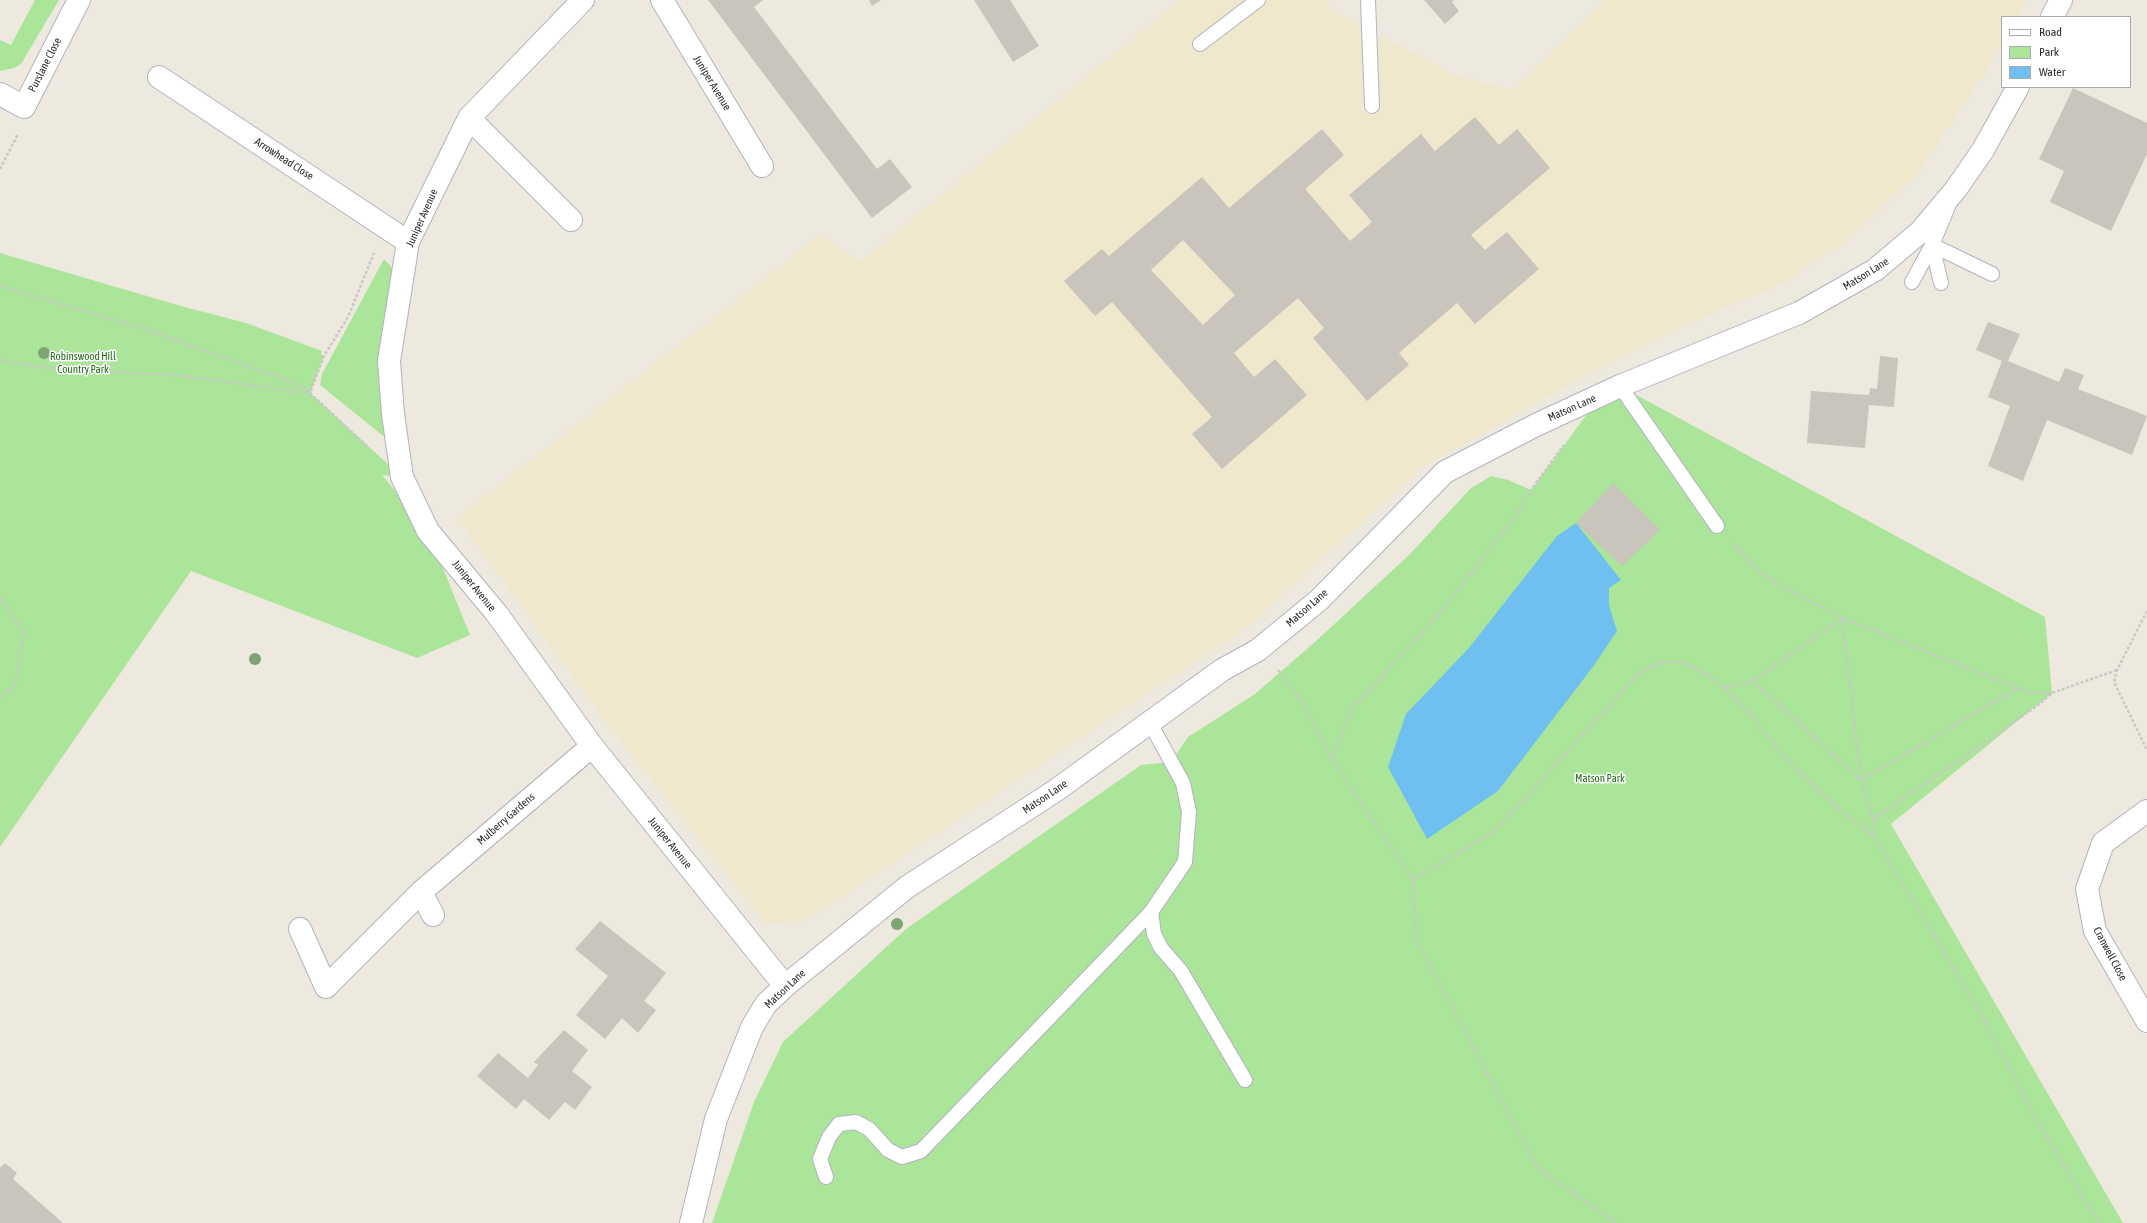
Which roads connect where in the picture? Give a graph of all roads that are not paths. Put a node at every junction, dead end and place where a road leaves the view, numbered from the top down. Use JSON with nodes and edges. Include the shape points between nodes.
{"nodes":[{"id":1,"x":79,"y":0,"type":"edge"},
{"id":2,"x":583,"y":0,"type":"edge"},
{"id":3,"x":662,"y":0,"type":"edge"},
{"id":4,"x":1258,"y":0,"type":"edge"},
{"id":5,"x":1368,"y":0,"type":"edge"},
{"id":6,"x":2061,"y":0,"type":"edge"},
{"id":7,"x":2053,"y":16,"type":"edge"},
{"id":8,"x":1200,"y":44,"type":"dead end"},
{"id":9,"x":159,"y":77,"type":"dead end"},
{"id":10,"x":2017,"y":88,"type":"edge"},
{"id":11,"x":0,"y":94,"type":"edge"},
{"id":12,"x":1372,"y":106,"type":"dead end"},
{"id":13,"x":469,"y":118,"type":"junction"},
{"id":14,"x":762,"y":166,"type":"dead end"},
{"id":15,"x":1956,"y":188,"type":"junction"},
{"id":16,"x":571,"y":220,"type":"dead end"},
{"id":17,"x":408,"y":242,"type":"junction"},
{"id":18,"x":1932,"y":245,"type":"junction"},
{"id":19,"x":1992,"y":274,"type":"dead end"},
{"id":20,"x":1912,"y":282,"type":"dead end"},
{"id":21,"x":1941,"y":283,"type":"dead end"},
{"id":22,"x":1620,"y":386,"type":"junction"},
{"id":23,"x":1717,"y":526,"type":"road end"},
{"id":24,"x":1150,"y":723,"type":"junction"},
{"id":25,"x":592,"y":746,"type":"junction"},
{"id":26,"x":2147,"y":811,"type":"edge"},
{"id":27,"x":421,"y":892,"type":"junction"},
{"id":28,"x":1151,"y":912,"type":"junction"},
{"id":29,"x":433,"y":915,"type":"dead end"},
{"id":30,"x":300,"y":929,"type":"dead end"},
{"id":31,"x":785,"y":986,"type":"junction"},
{"id":32,"x":2147,"y":1021,"type":"edge"},
{"id":33,"x":1245,"y":1080,"type":"dead end"},
{"id":34,"x":826,"y":1177,"type":"dead end"},
{"id":35,"x":691,"y":1223,"type":"edge"}],
"edges":[{"from":1,"to":11,"type":"street","name":"Purslane Close","via":[[24,107]]},
{"from":2,"to":13,"type":"street","name":"Juniper Avenue"},
{"from":3,"to":14,"type":"street","name":"Juniper Avenue"},
{"from":4,"to":8,"type":"lane"},
{"from":5,"to":12,"type":"lane"},
{"from":6,"to":7,"type":"street"},
{"from":9,"to":17,"type":"street","name":"Arrowhead Close"},
{"from":10,"to":15,"type":"street","name":"Matson Lane","via":[[1983,150]]},
{"from":13,"to":16,"type":"street"},
{"from":13,"to":17,"type":"street","name":"Juniper Avenue"},
{"from":15,"to":18,"type":"lane"},
{"from":15,"to":22,"type":"street","name":"Matson Lane","via":[[1920,232],[1875,270],[1799,313]]},
{"from":17,"to":25,"type":"street","name":"Juniper Avenue","via":[[389,361],[402,477],[428,531],[497,614]]},
{"from":18,"to":19,"type":"lane"},
{"from":18,"to":20,"type":"lane"},
{"from":18,"to":21,"type":"lane"},
{"from":22,"to":23,"type":"lane"},
{"from":22,"to":24,"type":"street","name":"Matson Lane","via":[[1536,425],[1445,472],[1319,600],[1258,650],[1222,670]]},
{"from":24,"to":28,"type":"lane","via":[[1183,783],[1189,812],[1185,862]]},
{"from":24,"to":31,"type":"street","name":"Matson Lane","via":[[1055,791],[907,887]]},
{"from":25,"to":27,"type":"street","name":"Mulberry Gardens"},
{"from":25,"to":31,"type":"street","name":"Juniper Avenue"},
{"from":26,"to":32,"type":"street","name":"Cranwell Close","via":[[2103,843],[2087,889],[2095,931]]},
{"from":27,"to":29,"type":"street"},
{"from":27,"to":30,"type":"street","name":"Mulberry Gardens","via":[[326,988]]},
{"from":28,"to":33,"type":"lane","via":[[1154,934],[1161,948],[1181,971]]},
{"from":28,"to":34,"type":"lane","via":[[921,1151],[902,1157],[888,1150],[869,1129],[856,1122],[839,1124],[829,1137],[820,1159]]},
{"from":31,"to":35,"type":"street","name":"Matson Lane","via":[[766,1004],[752,1027],[716,1119]]}]}
